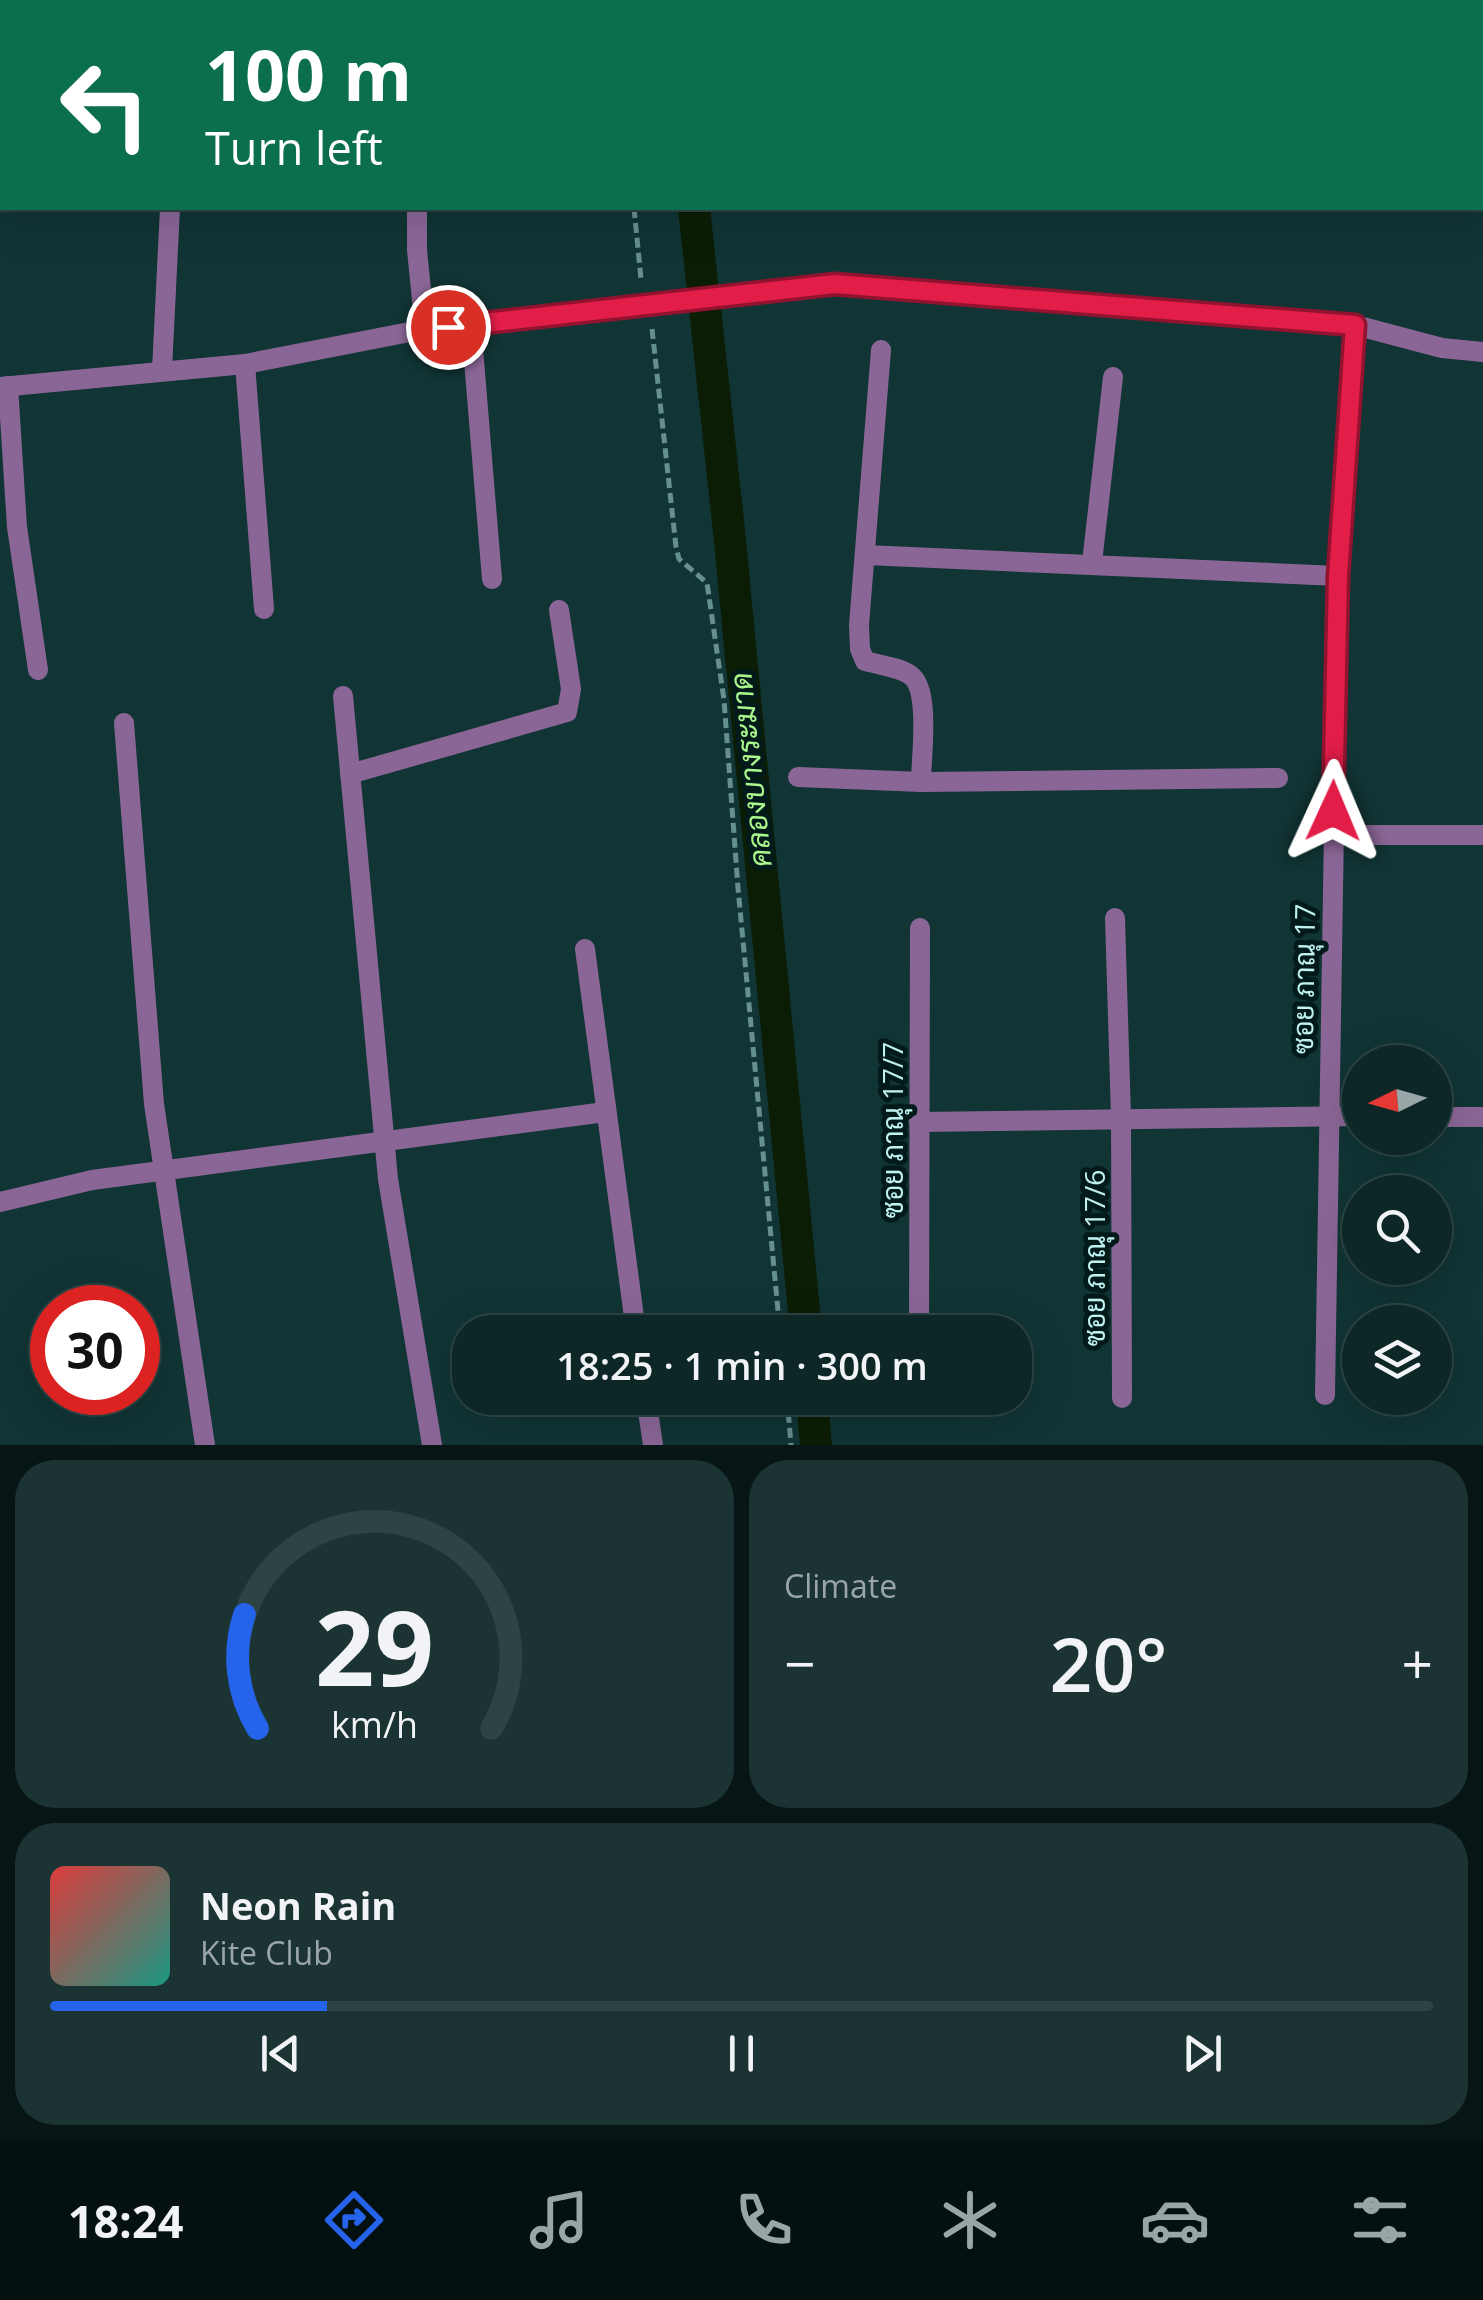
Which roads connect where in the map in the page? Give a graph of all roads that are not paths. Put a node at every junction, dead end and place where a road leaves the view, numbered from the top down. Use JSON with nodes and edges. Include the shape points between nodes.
{"nodes":[{"id":1,"x":170,"y":210,"type":"edge"},
{"id":2,"x":418,"y":210,"type":"edge"},
{"id":3,"x":471,"y":324,"type":"junction"},
{"id":4,"x":1355,"y":325,"type":"junction"},
{"id":5,"x":425,"y":330,"type":"junction"},
{"id":6,"x":881,"y":350,"type":"dead end"},
{"id":7,"x":1483,"y":352,"type":"edge"},
{"id":8,"x":246,"y":364,"type":"junction"},
{"id":9,"x":162,"y":370,"type":"junction"},
{"id":10,"x":1113,"y":377,"type":"dead end"},
{"id":11,"x":4,"y":387,"type":"edge"},
{"id":12,"x":866,"y":554,"type":"junction"},
{"id":13,"x":1092,"y":563,"type":"junction"},
{"id":14,"x":1338,"y":576,"type":"junction"},
{"id":15,"x":492,"y":579,"type":"dead end"},
{"id":16,"x":264,"y":609,"type":"dead end"},
{"id":17,"x":559,"y":610,"type":"dead end"},
{"id":18,"x":38,"y":670,"type":"dead end"},
{"id":19,"x":343,"y":696,"type":"dead end"},
{"id":20,"x":124,"y":724,"type":"dead end"},
{"id":21,"x":350,"y":774,"type":"junction"},
{"id":22,"x":798,"y":776,"type":"dead end"},
{"id":23,"x":1278,"y":778,"type":"dead end"},
{"id":24,"x":921,"y":782,"type":"junction"},
{"id":25,"x":1332,"y":835,"type":"junction"},
{"id":26,"x":1483,"y":835,"type":"edge"},
{"id":27,"x":1115,"y":918,"type":"dead end"},
{"id":28,"x":920,"y":928,"type":"dead end"},
{"id":29,"x":585,"y":950,"type":"dead end"},
{"id":30,"x":604,"y":1112,"type":"junction"},
{"id":31,"x":1329,"y":1116,"type":"junction"},
{"id":32,"x":1342,"y":1116,"type":"edge"},
{"id":33,"x":1121,"y":1117,"type":"junction"},
{"id":34,"x":1452,"y":1117,"type":"edge"},
{"id":35,"x":1483,"y":1117,"type":"edge"},
{"id":36,"x":920,"y":1122,"type":"junction"},
{"id":37,"x":384,"y":1139,"type":"junction"},
{"id":38,"x":164,"y":1170,"type":"junction"},
{"id":39,"x":0,"y":1202,"type":"edge"},
{"id":40,"x":634,"y":1315,"type":"edge"},
{"id":41,"x":920,"y":1315,"type":"edge"},
{"id":42,"x":1325,"y":1395,"type":"dead end"},
{"id":43,"x":1122,"y":1398,"type":"dead end"},
{"id":44,"x":648,"y":1415,"type":"edge"},
{"id":45,"x":205,"y":1445,"type":"edge"},
{"id":46,"x":432,"y":1445,"type":"edge"},
{"id":47,"x":652,"y":1445,"type":"edge"}],
"edges":[{"from":1,"to":9,"type":"street"},
{"from":2,"to":5,"type":"street"},
{"from":3,"to":4,"type":"street","bridge":true,"via":[[835,284]]},
{"from":3,"to":5,"type":"street"},
{"from":3,"to":15,"type":"street"},
{"from":4,"to":7,"type":"street"},
{"from":4,"to":14,"type":"street","name":"ซอย ภาณุ 17"},
{"from":5,"to":8,"type":"street"},
{"from":6,"to":12,"type":"street"},
{"from":8,"to":9,"type":"street"},
{"from":8,"to":16,"type":"street"},
{"from":9,"to":11,"type":"street"},
{"from":10,"to":13,"type":"street"},
{"from":11,"to":18,"type":"street"},
{"from":12,"to":13,"type":"street"},
{"from":12,"to":24,"type":"street","via":[[860,649],[865,661],[908,672],[920,682]]},
{"from":13,"to":14,"type":"street"},
{"from":14,"to":25,"type":"street","name":"ซอย ภาณุ 17"},
{"from":17,"to":21,"type":"street","via":[[571,689],[566,712]]},
{"from":19,"to":21,"type":"street"},
{"from":20,"to":38,"type":"street"},
{"from":21,"to":37,"type":"street"},
{"from":22,"to":24,"type":"street"},
{"from":23,"to":24,"type":"street"},
{"from":25,"to":26,"type":"street"},
{"from":25,"to":31,"type":"street","name":"ซอย ภาณุ 17"},
{"from":27,"to":33,"type":"street","name":"ซอย ภาณุ 17/6"},
{"from":28,"to":36,"type":"street","name":"ซอย ภาณุ 17/7"},
{"from":29,"to":30,"type":"street"},
{"from":30,"to":37,"type":"street"},
{"from":30,"to":40,"type":"street"},
{"from":31,"to":32,"type":"street"},
{"from":31,"to":33,"type":"street"},
{"from":31,"to":42,"type":"street","name":"ซอย ภาณุ 17"},
{"from":33,"to":36,"type":"street"},
{"from":33,"to":43,"type":"street","name":"ซอย ภาณุ 17/6"},
{"from":34,"to":35,"type":"street"},
{"from":36,"to":41,"type":"street","name":"ซอย ภาณุ 17/7"},
{"from":37,"to":38,"type":"street"},
{"from":37,"to":46,"type":"street"},
{"from":38,"to":39,"type":"street"},
{"from":38,"to":45,"type":"street"},
{"from":44,"to":47,"type":"street"}]}
